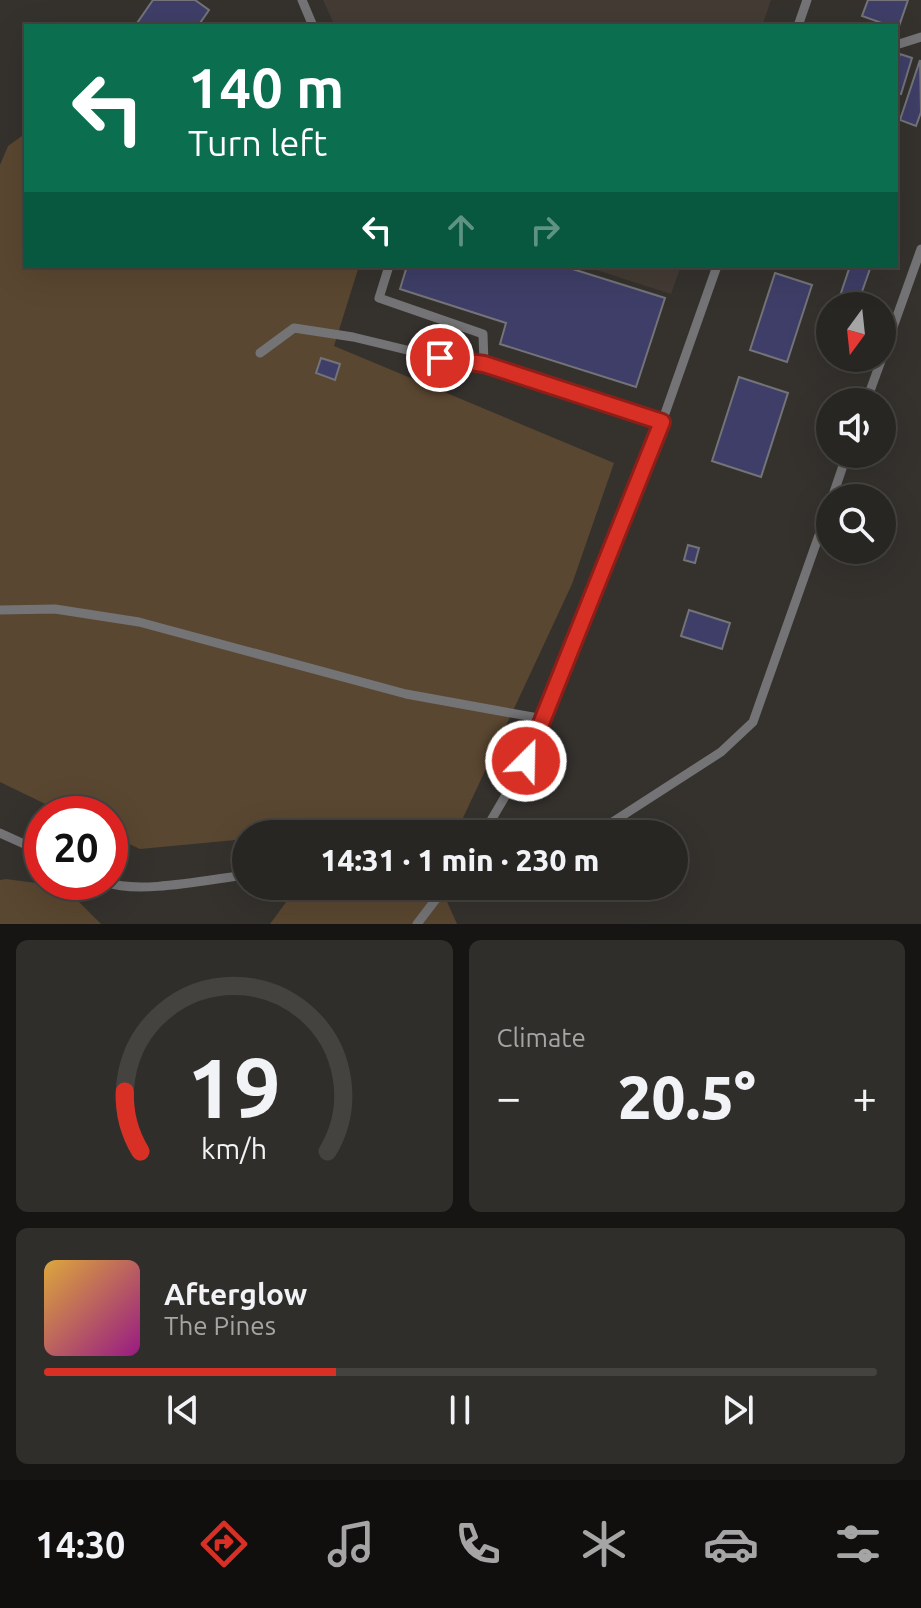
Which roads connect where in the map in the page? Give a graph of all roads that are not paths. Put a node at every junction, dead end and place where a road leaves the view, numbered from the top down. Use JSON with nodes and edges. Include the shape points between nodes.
{"nodes":[{"id":1,"x":302,"y":0,"type":"edge"},
{"id":2,"x":807,"y":0,"type":"edge"},
{"id":3,"x":312,"y":24,"type":"edge"},
{"id":4,"x":799,"y":24,"type":"edge"},
{"id":5,"x":921,"y":37,"type":"edge"},
{"id":6,"x":898,"y":44,"type":"edge"},
{"id":7,"x":921,"y":249,"type":"edge"},
{"id":8,"x":388,"y":268,"type":"edge"},
{"id":9,"x":716,"y":268,"type":"edge"},
{"id":10,"x":896,"y":319,"type":"edge"},
{"id":11,"x":260,"y":353,"type":"dead end"},
{"id":12,"x":484,"y":364,"type":"junction"},
{"id":13,"x":662,"y":422,"type":"junction"},
{"id":14,"x":816,"y":544,"type":"edge"},
{"id":15,"x":0,"y":610,"type":"edge"},
{"id":16,"x":544,"y":719,"type":"junction"},
{"id":17,"x":491,"y":820,"type":"edge"},
{"id":18,"x":616,"y":820,"type":"edge"},
{"id":19,"x":0,"y":833,"type":"edge"},
{"id":20,"x":24,"y":844,"type":"edge"},
{"id":21,"x":232,"y":877,"type":"edge"},
{"id":22,"x":128,"y":887,"type":"edge"},
{"id":23,"x":435,"y":900,"type":"edge"},
{"id":24,"x":417,"y":924,"type":"edge"}],
"edges":[{"from":1,"to":3,"type":"lane"},
{"from":2,"to":4,"type":"lane"},
{"from":5,"to":6,"type":"lane"},
{"from":7,"to":10,"type":"lane"},
{"from":8,"to":12,"type":"lane","via":[[379,298],[483,334]]},
{"from":9,"to":13,"type":"lane"},
{"from":11,"to":12,"type":"lane","via":[[294,328]]},
{"from":12,"to":13,"type":"lane"},
{"from":13,"to":16,"type":"lane"},
{"from":14,"to":18,"type":"lane","via":[[753,722],[721,752]]},
{"from":15,"to":16,"type":"lane","via":[[55,609],[139,622],[406,694]]},
{"from":16,"to":17,"type":"lane"},
{"from":19,"to":20,"type":"lane"},
{"from":21,"to":22,"type":"lane"},
{"from":23,"to":24,"type":"lane"}]}
